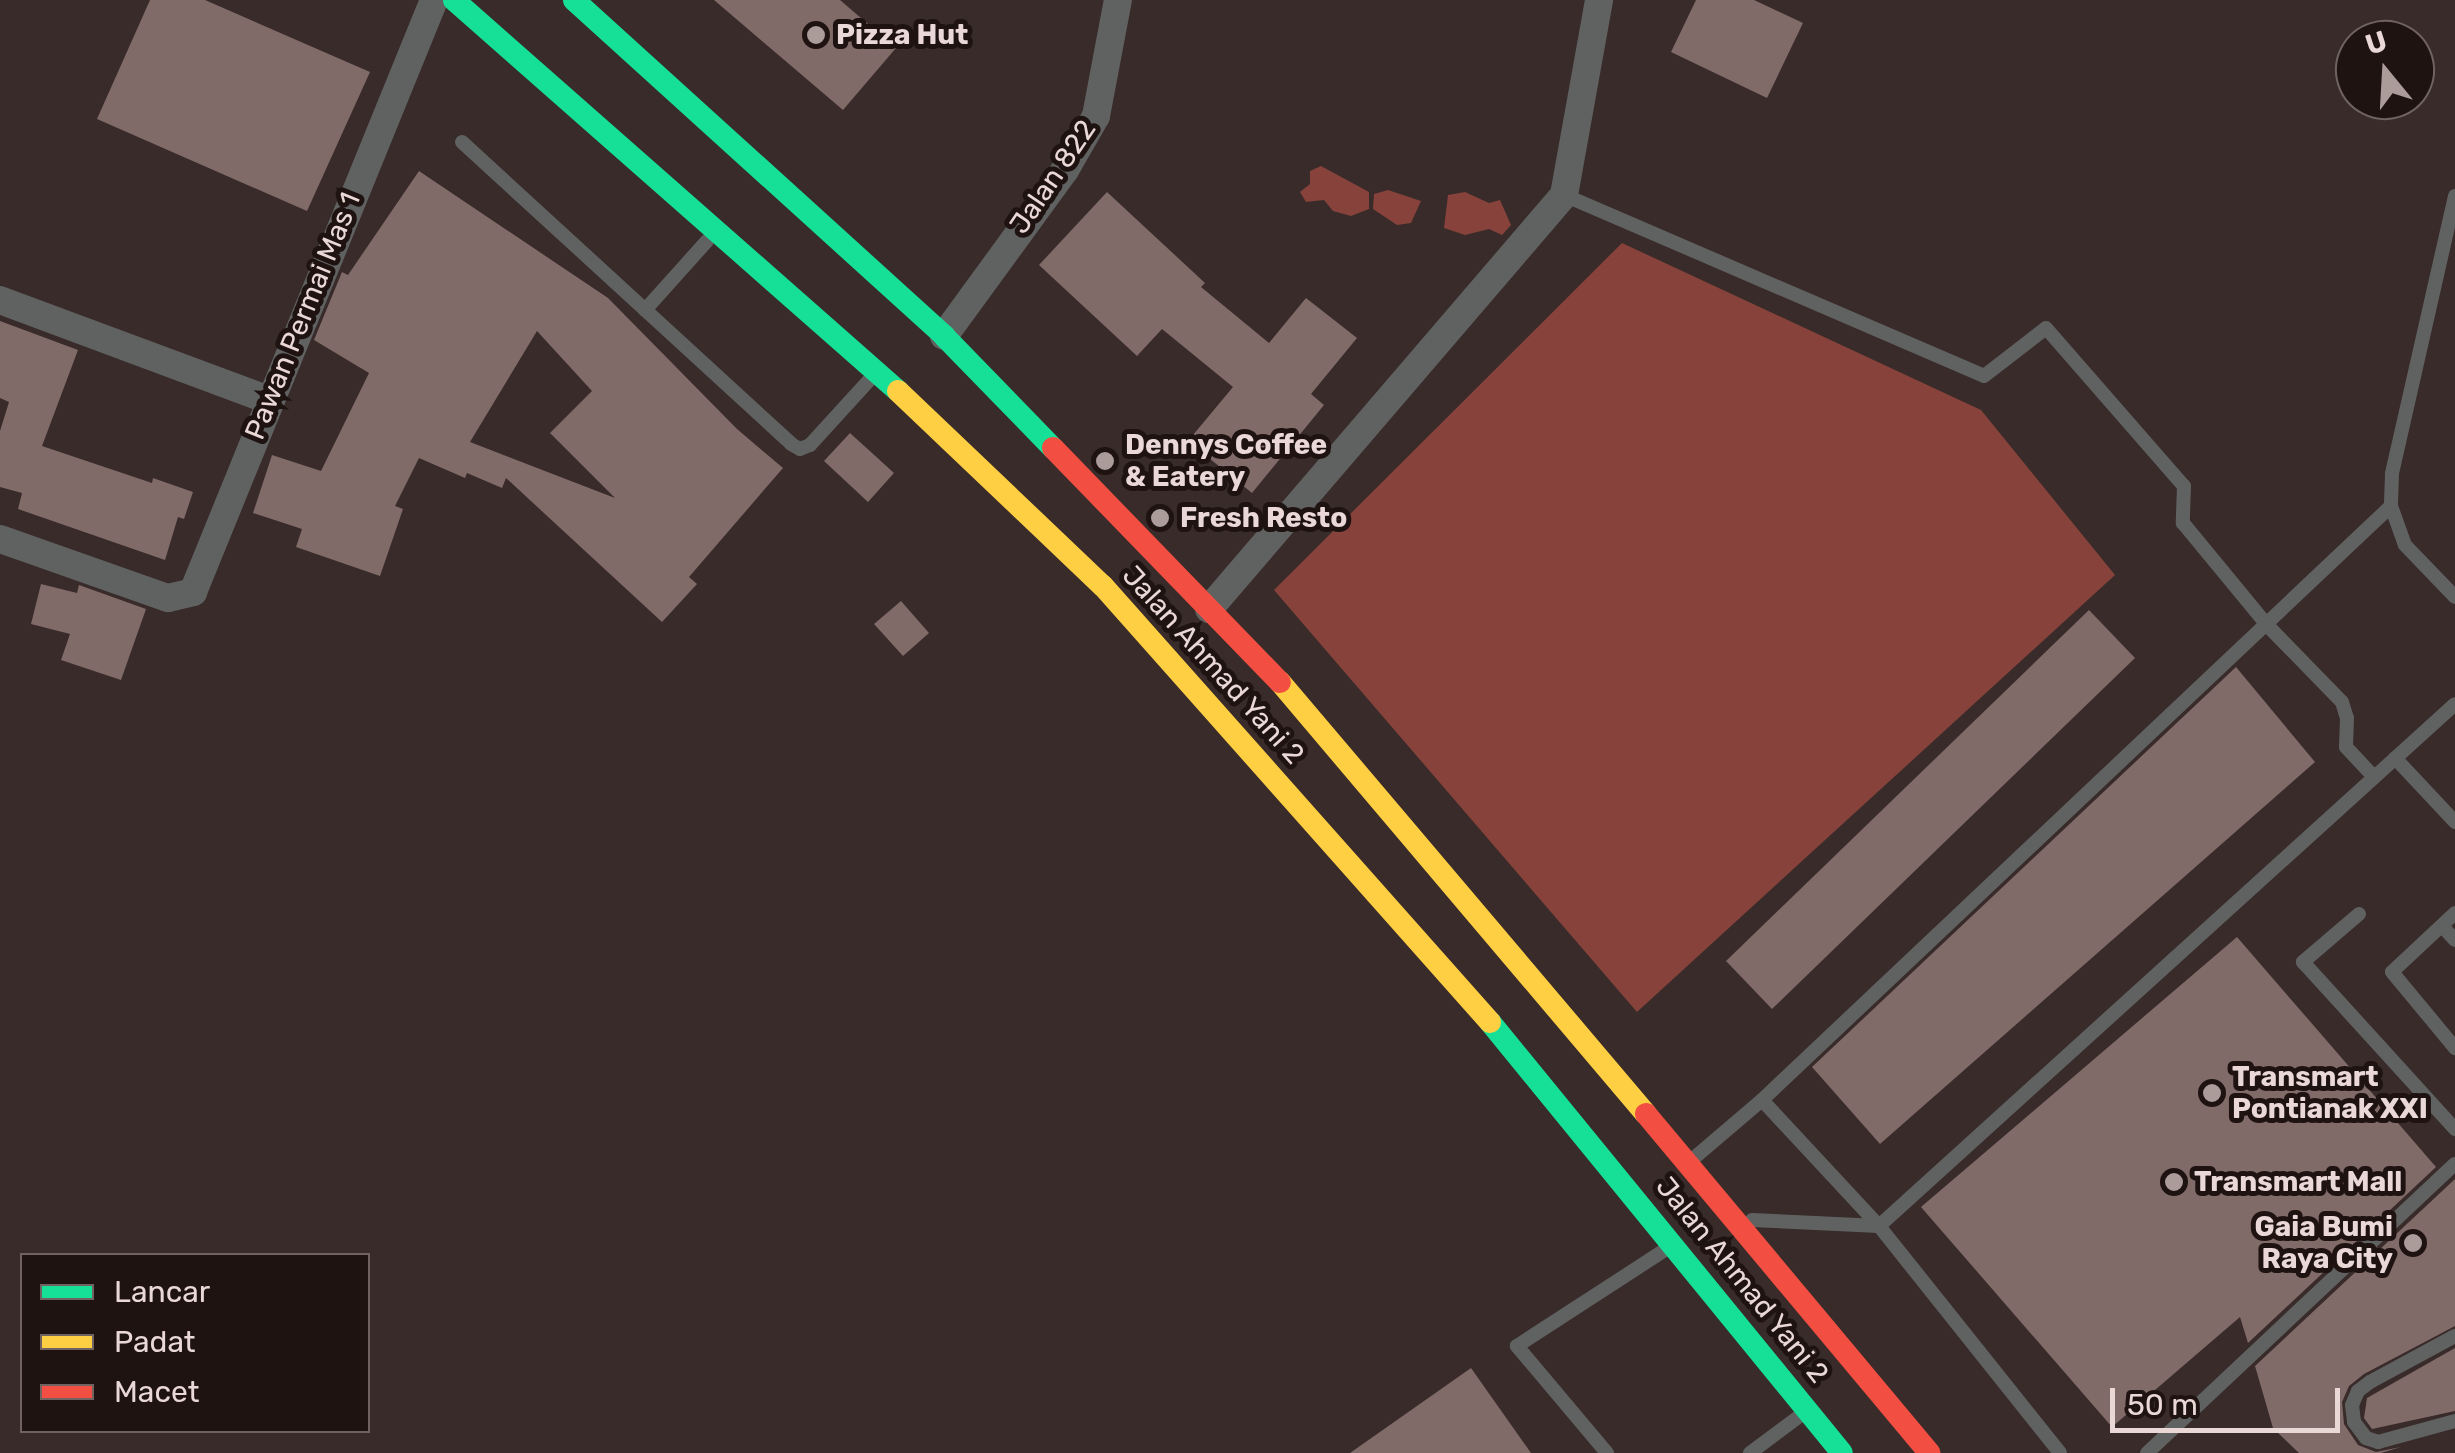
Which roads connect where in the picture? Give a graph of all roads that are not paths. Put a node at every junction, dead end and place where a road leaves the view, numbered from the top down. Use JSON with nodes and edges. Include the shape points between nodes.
{"nodes":[{"id":1,"x":434,"y":0,"type":"edge"},
{"id":2,"x":454,"y":0,"type":"edge"},
{"id":3,"x":574,"y":0,"type":"edge"},
{"id":4,"x":1118,"y":0,"type":"edge"},
{"id":5,"x":1599,"y":0,"type":"edge"},
{"id":6,"x":462,"y":142,"type":"dead end"},
{"id":7,"x":1564,"y":195,"type":"junction"},
{"id":8,"x":2455,"y":196,"type":"edge"},
{"id":9,"x":714,"y":233,"type":"junction"},
{"id":10,"x":0,"y":300,"type":"edge"},
{"id":11,"x":645,"y":310,"type":"junction"},
{"id":12,"x":944,"y":336,"type":"junction"},
{"id":13,"x":877,"y":371,"type":"junction"},
{"id":14,"x":270,"y":400,"type":"junction"},
{"id":15,"x":2391,"y":506,"type":"junction"},
{"id":16,"x":0,"y":539,"type":"edge"},
{"id":17,"x":2455,"y":597,"type":"edge"},
{"id":18,"x":1208,"y":609,"type":"junction"},
{"id":19,"x":2267,"y":625,"type":"junction"},
{"id":20,"x":2455,"y":704,"type":"edge"},
{"id":21,"x":2395,"y":758,"type":"junction"},
{"id":22,"x":2374,"y":777,"type":"junction"},
{"id":23,"x":2455,"y":822,"type":"edge"},
{"id":24,"x":2455,"y":913,"type":"edge"},
{"id":25,"x":2359,"y":914,"type":"dead end"},
{"id":26,"x":2442,"y":926,"type":"junction"},
{"id":27,"x":2455,"y":940,"type":"edge"},
{"id":28,"x":2455,"y":1048,"type":"edge"},
{"id":29,"x":1762,"y":1100,"type":"junction"},
{"id":30,"x":2455,"y":1128,"type":"edge"},
{"id":31,"x":1688,"y":1162,"type":"junction"},
{"id":32,"x":2455,"y":1164,"type":"edge"},
{"id":33,"x":1736,"y":1219,"type":"junction"},
{"id":34,"x":1879,"y":1226,"type":"junction"},
{"id":35,"x":1674,"y":1244,"type":"junction"},
{"id":36,"x":2455,"y":1336,"type":"edge"},
{"id":37,"x":1809,"y":1409,"type":"junction"},
{"id":38,"x":2455,"y":1420,"type":"edge"},
{"id":39,"x":1606,"y":1453,"type":"edge"},
{"id":40,"x":1750,"y":1453,"type":"edge"},
{"id":41,"x":1842,"y":1453,"type":"edge"},
{"id":42,"x":1929,"y":1453,"type":"edge"},
{"id":43,"x":2060,"y":1453,"type":"edge"},
{"id":44,"x":2147,"y":1453,"type":"edge"}],
"edges":[{"from":1,"to":14,"type":"street","name":"Pawan Permai Mas 1"},
{"from":2,"to":9,"type":"highway","name":"Jalan Ahmad Yani 2"},
{"from":3,"to":12,"type":"highway","name":"Jalan Ahmad Yani 2"},
{"from":4,"to":12,"type":"street","name":"Jalan 822","via":[[1096,116],[1065,170]]},
{"from":5,"to":7,"type":"street"},
{"from":6,"to":11,"type":"lane"},
{"from":7,"to":18,"type":"street"},
{"from":7,"to":19,"type":"lane","via":[[1984,376],[2046,328],[2184,486],[2183,523]]},
{"from":8,"to":15,"type":"lane","via":[[2392,474]]},
{"from":9,"to":11,"type":"lane"},
{"from":9,"to":13,"type":"highway","name":"Jalan Ahmad Yani 2"},
{"from":10,"to":14,"type":"street"},
{"from":11,"to":13,"type":"lane","via":[[800,449]]},
{"from":12,"to":18,"type":"highway","name":"Jalan Ahmad Yani 2"},
{"from":13,"to":35,"type":"highway","name":"Jalan Ahmad Yani 2","via":[[1103,586],[1508,1043]]},
{"from":14,"to":16,"type":"street","name":"Pawan Permai Mas 1","via":[[193,592],[168,598]]},
{"from":15,"to":17,"type":"lane","via":[[2405,545]]},
{"from":15,"to":19,"type":"lane"},
{"from":18,"to":31,"type":"highway","name":"Jalan Ahmad Yani 2","via":[[1311,714]]},
{"from":19,"to":22,"type":"lane","via":[[2342,702],[2346,747]]},
{"from":19,"to":29,"type":"lane"},
{"from":20,"to":21,"type":"lane"},
{"from":21,"to":22,"type":"lane"},
{"from":21,"to":23,"type":"lane"},
{"from":22,"to":34,"type":"lane"},
{"from":24,"to":26,"type":"lane"},
{"from":25,"to":30,"type":"lane","via":[[2304,962]]},
{"from":26,"to":27,"type":"lane"},
{"from":26,"to":28,"type":"lane","via":[[2392,972]]},
{"from":29,"to":31,"type":"lane"},
{"from":29,"to":34,"type":"lane"},
{"from":31,"to":33,"type":"highway","name":"Jalan Ahmad Yani 2"},
{"from":32,"to":44,"type":"lane"},
{"from":33,"to":34,"type":"lane"},
{"from":33,"to":42,"type":"highway","name":"Jalan Ahmad Yani 2"},
{"from":34,"to":43,"type":"lane"},
{"from":35,"to":37,"type":"highway","name":"Jalan Ahmad Yani 2"},
{"from":35,"to":39,"type":"lane","via":[[1517,1346]]},
{"from":36,"to":38,"type":"lane","via":[[2358,1390],[2352,1405],[2354,1422],[2378,1442]]},
{"from":37,"to":40,"type":"lane"},
{"from":37,"to":41,"type":"highway","name":"Jalan Ahmad Yani 2"}]}
